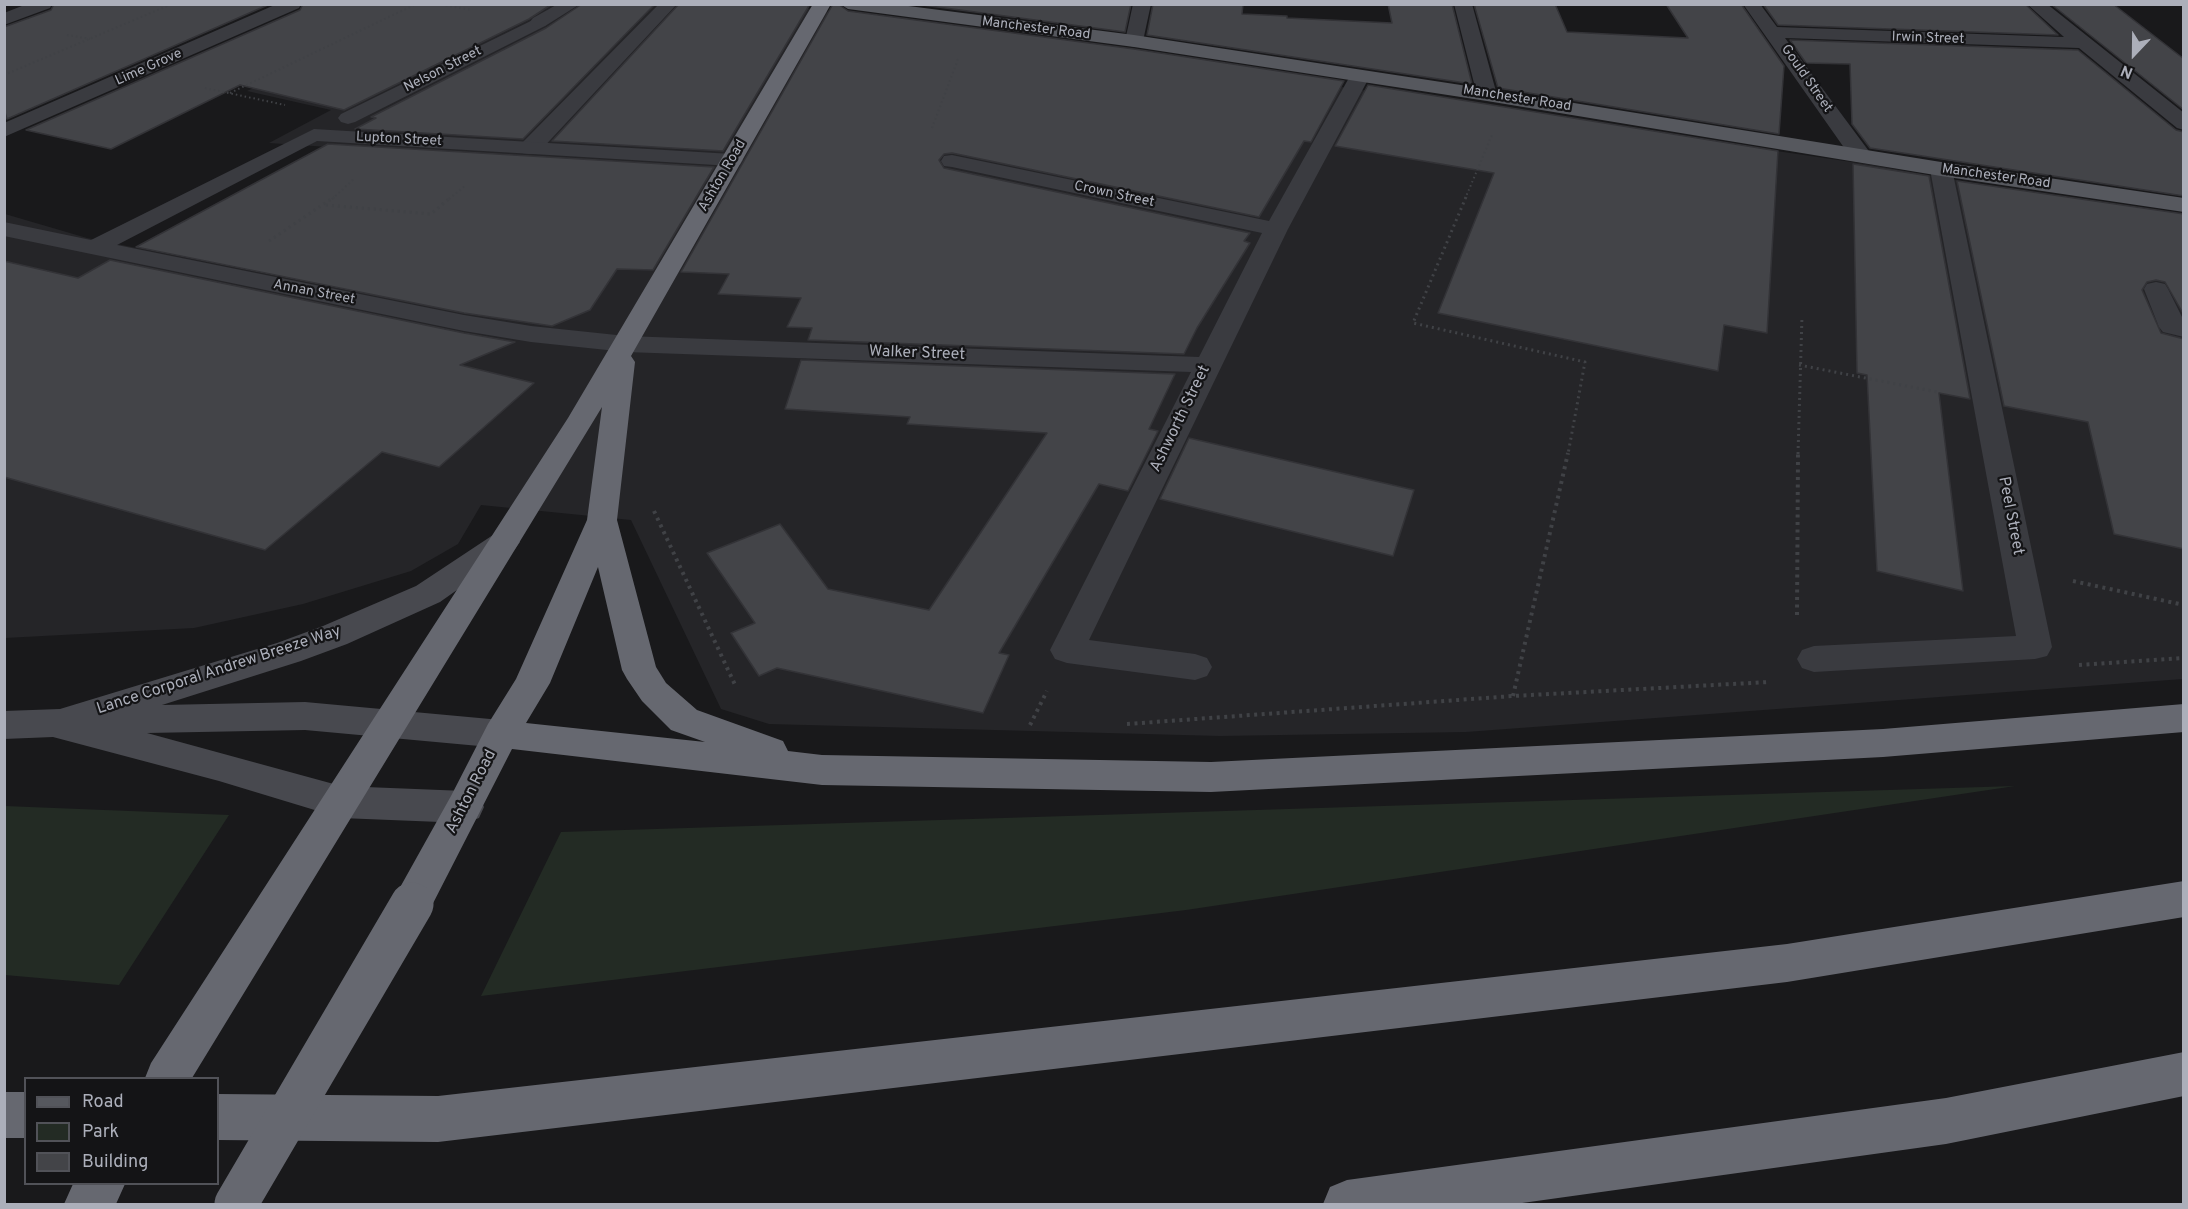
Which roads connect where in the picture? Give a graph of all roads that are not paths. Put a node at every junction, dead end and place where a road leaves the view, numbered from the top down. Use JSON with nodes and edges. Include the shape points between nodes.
{"nodes":[{"id":1,"x":44,"y":4,"type":"edge"},
{"id":2,"x":292,"y":4,"type":"edge"},
{"id":3,"x":572,"y":4,"type":"edge"},
{"id":4,"x":669,"y":4,"type":"edge"},
{"id":5,"x":822,"y":4,"type":"edge"},
{"id":6,"x":848,"y":4,"type":"edge"},
{"id":7,"x":1142,"y":4,"type":"edge"},
{"id":8,"x":1463,"y":4,"type":"edge"},
{"id":9,"x":1751,"y":4,"type":"edge"},
{"id":10,"x":2035,"y":4,"type":"edge"},
{"id":11,"x":4,"y":20,"type":"edge"},
{"id":12,"x":1773,"y":32,"type":"junction"},
{"id":13,"x":1134,"y":41,"type":"junction"},
{"id":14,"x":2083,"y":43,"type":"junction"},
{"id":15,"x":1360,"y":75,"type":"junction"},
{"id":16,"x":1487,"y":94,"type":"junction"},
{"id":17,"x":2184,"y":124,"type":"edge"},
{"id":18,"x":4,"y":131,"type":"edge"},
{"id":19,"x":314,"y":135,"type":"junction"},
{"id":20,"x":521,"y":148,"type":"junction"},
{"id":21,"x":1860,"y":154,"type":"junction"},
{"id":22,"x":732,"y":160,"type":"junction"},
{"id":23,"x":952,"y":161,"type":"road end"},
{"id":24,"x":1941,"y":169,"type":"junction"},
{"id":25,"x":2184,"y":204,"type":"edge"},
{"id":26,"x":4,"y":229,"type":"edge"},
{"id":27,"x":1276,"y":229,"type":"junction"},
{"id":28,"x":93,"y":248,"type":"junction"},
{"id":29,"x":2156,"y":289,"type":"dead end"},
{"id":30,"x":2184,"y":329,"type":"edge"},
{"id":31,"x":625,"y":346,"type":"junction"},
{"id":32,"x":1208,"y":365,"type":"junction"},
{"id":33,"x":602,"y":520,"type":"junction"},
{"id":34,"x":504,"y":542,"type":"junction"},
{"id":35,"x":1814,"y":659,"type":"dead end"},
{"id":36,"x":1195,"y":667,"type":"dead end"},
{"id":37,"x":2184,"y":718,"type":"edge"},
{"id":38,"x":390,"y":723,"type":"junction"},
{"id":39,"x":56,"y":724,"type":"junction"},
{"id":40,"x":4,"y":725,"type":"edge"},
{"id":41,"x":501,"y":734,"type":"junction"},
{"id":42,"x":822,"y":770,"type":"junction"},
{"id":43,"x":341,"y":802,"type":"junction"},
{"id":44,"x":465,"y":807,"type":"junction"},
{"id":45,"x":2184,"y":898,"type":"edge"},
{"id":46,"x":2184,"y":1074,"type":"edge"},
{"id":47,"x":168,"y":1077,"type":"edge"},
{"id":48,"x":4,"y":1115,"type":"edge"},
{"id":49,"x":24,"y":1115,"type":"edge"},
{"id":50,"x":219,"y":1117,"type":"edge"},
{"id":51,"x":100,"y":1185,"type":"edge"},
{"id":52,"x":88,"y":1204,"type":"edge"},
{"id":53,"x":236,"y":1204,"type":"edge"},
{"id":54,"x":1347,"y":1204,"type":"edge"}],
"edges":[{"from":1,"to":11,"type":"street"},
{"from":2,"to":18,"type":"street","name":"Lime Grove"},
{"from":3,"to":19,"type":"street","name":"Nelson Street"},
{"from":4,"to":20,"type":"street"},
{"from":5,"to":22,"type":"highway","name":"Ashton Road"},
{"from":6,"to":13,"type":"main road","name":"Manchester Road"},
{"from":7,"to":13,"type":"street"},
{"from":8,"to":16,"type":"street"},
{"from":9,"to":12,"type":"street","name":"Gould Street"},
{"from":10,"to":14,"type":"street"},
{"from":12,"to":14,"type":"street","name":"Irwin Street"},
{"from":12,"to":21,"type":"street","name":"Gould Street"},
{"from":13,"to":15,"type":"main road","name":"Manchester Road"},
{"from":14,"to":17,"type":"street"},
{"from":15,"to":16,"type":"main road","name":"Manchester Road"},
{"from":15,"to":27,"type":"street","name":"Ashworth Street"},
{"from":16,"to":21,"type":"main road","name":"Manchester Road"},
{"from":19,"to":20,"type":"street","name":"Lupton Street"},
{"from":19,"to":28,"type":"street"},
{"from":20,"to":22,"type":"street","name":"Lupton Street"},
{"from":21,"to":24,"type":"main road","name":"Manchester Road"},
{"from":22,"to":31,"type":"highway","name":"Ashton Road"},
{"from":23,"to":27,"type":"street","name":"Crown Street"},
{"from":24,"to":25,"type":"main road","name":"Manchester Road"},
{"from":24,"to":35,"type":"street","name":"Peel Street","via":[[2035,647]]},
{"from":26,"to":28,"type":"street","name":"Annan Street"},
{"from":27,"to":32,"type":"street","name":"Ashworth Street"},
{"from":28,"to":31,"type":"street","name":"Annan Street","via":[[464,324]]},
{"from":29,"to":30,"type":"street","via":[[2172,327]]},
{"from":31,"to":32,"type":"street","name":"Walker Street"},
{"from":31,"to":33,"type":"highway","name":"Ashton Road"},
{"from":31,"to":34,"type":"highway","name":"Ashton Road"},
{"from":32,"to":36,"type":"street","name":"Ashworth Street","via":[[1067,650]]},
{"from":33,"to":41,"type":"highway","name":"Ashton Road","via":[[532,683]]},
{"from":33,"to":42,"type":"highway","via":[[639,670],[654,692],[684,720]]},
{"from":34,"to":38,"type":"highway","name":"Ashton Road"},
{"from":34,"to":39,"type":"street","name":"Lance Corporal Andrew Breeze Way","via":[[428,594],[335,635]]},
{"from":37,"to":42,"type":"highway","via":[[1883,744],[1211,777]]},
{"from":38,"to":39,"type":"street","name":"Lance Corporal Andrew Breeze Way","via":[[305,716],[221,716]]},
{"from":38,"to":41,"type":"street","name":"Lance Corporal Andrew Breeze Way"},
{"from":38,"to":43,"type":"highway","name":"Ashton Road"},
{"from":39,"to":40,"type":"street","name":"Lance Corporal Andrew Breeze Way"},
{"from":39,"to":43,"type":"street","name":"Lance Corporal Andrew Breeze Way"},
{"from":41,"to":42,"type":"highway"},
{"from":41,"to":44,"type":"highway","name":"Ashton Road"},
{"from":43,"to":44,"type":"street","name":"Lance Corporal Andrew Breeze Way"},
{"from":43,"to":47,"type":"highway","name":"Ashton Road"},
{"from":44,"to":53,"type":"highway","name":"Ashton Road","bridge":true},
{"from":45,"to":50,"type":"highway","via":[[1787,963],[438,1119]]},
{"from":46,"to":54,"type":"highway","via":[[1946,1121]]},
{"from":48,"to":49,"type":"highway"},
{"from":51,"to":52,"type":"highway"}]}
